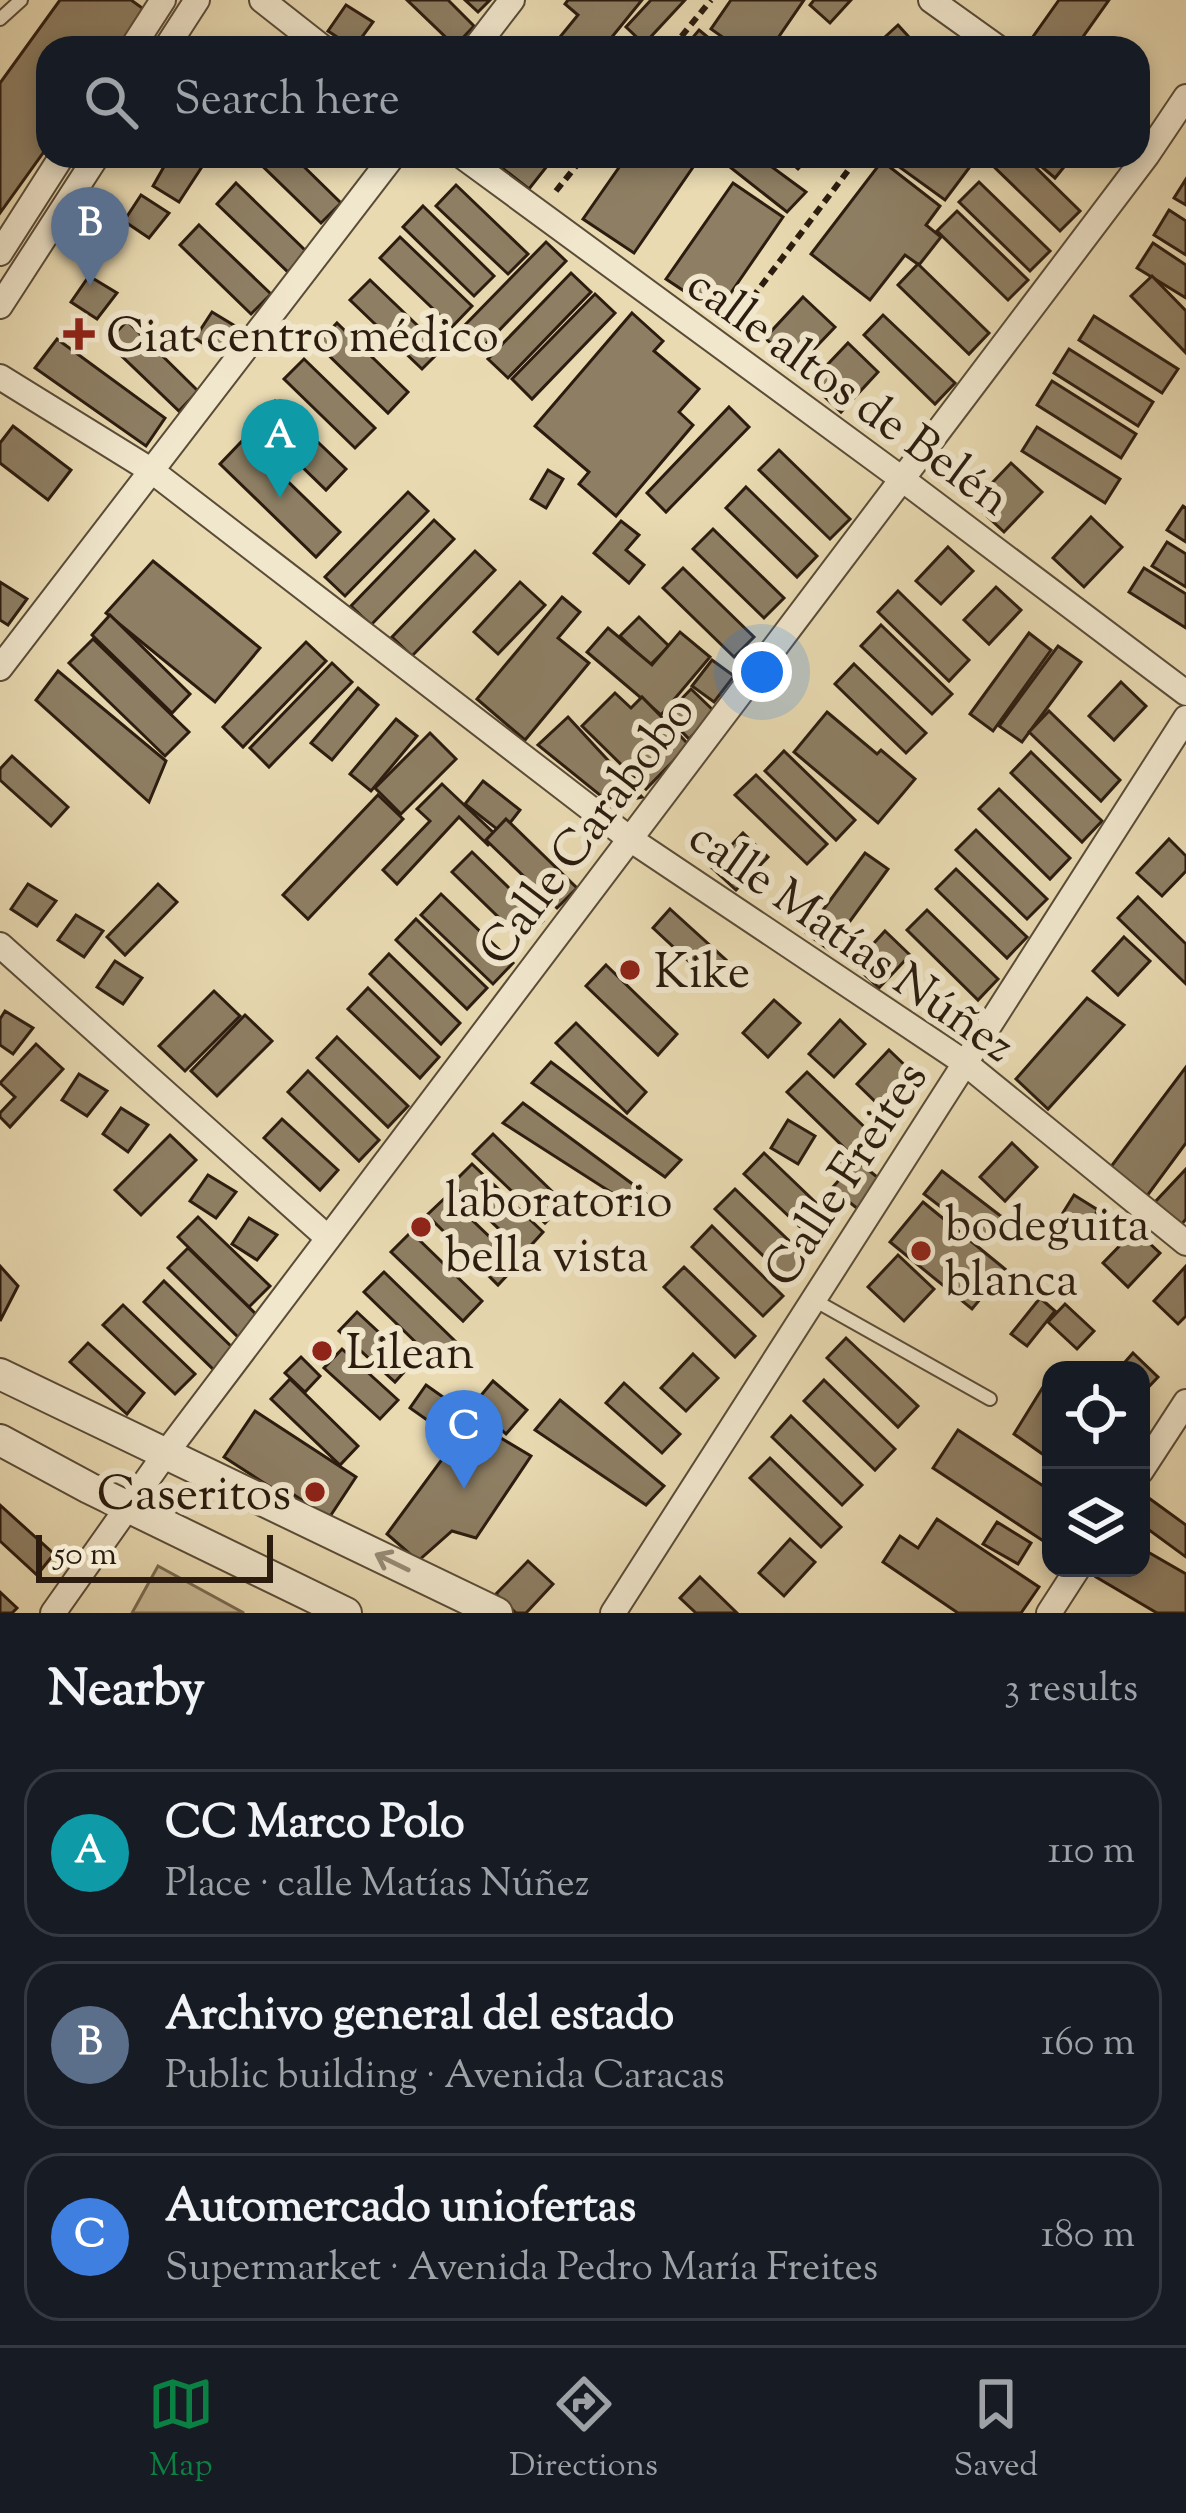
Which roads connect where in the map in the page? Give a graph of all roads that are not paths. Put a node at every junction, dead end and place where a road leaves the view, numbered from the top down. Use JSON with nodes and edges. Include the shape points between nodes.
{"nodes":[{"id":1,"x":21,"y":0,"type":"edge"},
{"id":2,"x":163,"y":0,"type":"edge"},
{"id":3,"x":197,"y":0,"type":"edge"},
{"id":4,"x":262,"y":0,"type":"edge"},
{"id":5,"x":512,"y":0,"type":"edge"},
{"id":6,"x":931,"y":0,"type":"edge"},
{"id":7,"x":0,"y":19,"type":"edge"},
{"id":8,"x":140,"y":36,"type":"edge"},
{"id":9,"x":174,"y":36,"type":"edge"},
{"id":10,"x":307,"y":36,"type":"edge"},
{"id":11,"x":484,"y":36,"type":"edge"},
{"id":12,"x":981,"y":36,"type":"edge"},
{"id":13,"x":1186,"y":97,"type":"edge"},
{"id":14,"x":1150,"y":142,"type":"edge"},
{"id":15,"x":54,"y":168,"type":"edge"},
{"id":16,"x":89,"y":168,"type":"edge"},
{"id":17,"x":384,"y":168,"type":"edge"},
{"id":18,"x":478,"y":168,"type":"edge"},
{"id":19,"x":1130,"y":168,"type":"edge"},
{"id":20,"x":0,"y":253,"type":"edge"},
{"id":21,"x":0,"y":306,"type":"edge"},
{"id":22,"x":0,"y":377,"type":"edge"},
{"id":23,"x":152,"y":471,"type":"junction"},
{"id":24,"x":902,"y":479,"type":"junction"},
{"id":25,"x":0,"y":668,"type":"edge"},
{"id":26,"x":1186,"y":693,"type":"edge"},
{"id":27,"x":1186,"y":718,"type":"edge"},
{"id":28,"x":630,"y":839,"type":"junction"},
{"id":29,"x":0,"y":945,"type":"edge"},
{"id":30,"x":965,"y":1063,"type":"junction"},
{"id":31,"x":328,"y":1238,"type":"junction"},
{"id":32,"x":1186,"y":1243,"type":"edge"},
{"id":33,"x":813,"y":1300,"type":"junction"},
{"id":34,"x":0,"y":1374,"type":"edge"},
{"id":35,"x":990,"y":1399,"type":"dead end"},
{"id":36,"x":1186,"y":1402,"type":"edge"},
{"id":37,"x":0,"y":1440,"type":"edge"},
{"id":38,"x":166,"y":1453,"type":"junction"},
{"id":39,"x":1142,"y":1469,"type":"edge"},
{"id":40,"x":128,"y":1508,"type":"junction"},
{"id":41,"x":1072,"y":1577,"type":"edge"},
{"id":42,"x":52,"y":1613,"type":"edge"},
{"id":43,"x":346,"y":1613,"type":"edge"},
{"id":44,"x":497,"y":1613,"type":"edge"},
{"id":45,"x":613,"y":1613,"type":"edge"},
{"id":46,"x":1048,"y":1613,"type":"edge"}],
"edges":[{"from":1,"to":7,"type":"lane"},
{"from":2,"to":8,"type":"street"},
{"from":3,"to":9,"type":"street"},
{"from":4,"to":10,"type":"street"},
{"from":5,"to":11,"type":"street"},
{"from":6,"to":12,"type":"street"},
{"from":13,"to":14,"type":"street","name":"Calle Carabobo"},
{"from":15,"to":20,"type":"street"},
{"from":16,"to":21,"type":"street"},
{"from":17,"to":23,"type":"street"},
{"from":18,"to":24,"type":"street","name":"calle altos de Belén"},
{"from":19,"to":24,"type":"street","name":"Calle Carabobo"},
{"from":22,"to":23,"type":"street","name":"calle Matías Núñez"},
{"from":23,"to":25,"type":"street"},
{"from":23,"to":28,"type":"street","name":"calle Matías Núñez"},
{"from":24,"to":26,"type":"street","name":"calle altos de Belén"},
{"from":24,"to":28,"type":"street","name":"Calle Carabobo"},
{"from":27,"to":30,"type":"street","name":"Calle Freites"},
{"from":28,"to":30,"type":"street","name":"calle Matías Núñez"},
{"from":28,"to":31,"type":"street","name":"Calle Carabobo"},
{"from":29,"to":31,"type":"street"},
{"from":30,"to":32,"type":"street","name":"calle Matías Núñez"},
{"from":30,"to":33,"type":"street","name":"Calle Freites"},
{"from":31,"to":38,"type":"street","name":"Calle Carabobo"},
{"from":33,"to":35,"type":"lane"},
{"from":33,"to":45,"type":"street","name":"Calle Freites"},
{"from":34,"to":38,"type":"street"},
{"from":36,"to":39,"type":"street"},
{"from":37,"to":40,"type":"street"},
{"from":38,"to":40,"type":"street","name":"Calle Carabobo"},
{"from":44,"to":38,"type":"street","one_way":true},
{"from":40,"to":42,"type":"street","name":"Calle Carabobo"},
{"from":40,"to":43,"type":"street"},
{"from":41,"to":46,"type":"street"}]}
